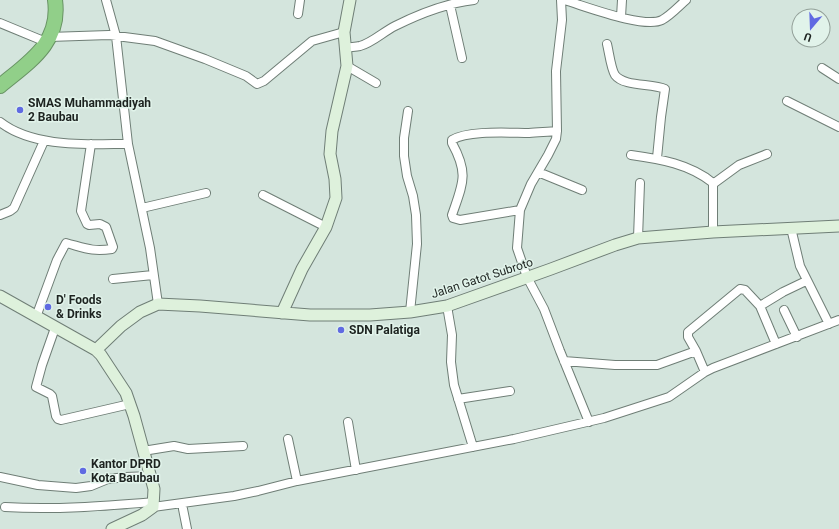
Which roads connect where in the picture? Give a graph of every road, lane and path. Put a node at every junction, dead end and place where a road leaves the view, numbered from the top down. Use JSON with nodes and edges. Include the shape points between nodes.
{"nodes":[{"id":1,"x":55,"y":0,"type":"edge"},
{"id":2,"x":106,"y":0,"type":"edge"},
{"id":3,"x":300,"y":0,"type":"edge"},
{"id":4,"x":350,"y":0,"type":"edge"},
{"id":5,"x":474,"y":0,"type":"edge"},
{"id":6,"x":562,"y":0,"type":"edge"},
{"id":7,"x":622,"y":0,"type":"edge"},
{"id":8,"x":686,"y":0,"type":"edge"},
{"id":9,"x":450,"y":5,"type":"junction"},
{"id":10,"x":298,"y":14,"type":"dead end"},
{"id":11,"x":621,"y":17,"type":"junction"},
{"id":12,"x":0,"y":23,"type":"edge"},
{"id":13,"x":344,"y":32,"type":"junction"},
{"id":14,"x":116,"y":36,"type":"junction"},
{"id":15,"x":48,"y":40,"type":"junction"},
{"id":16,"x":607,"y":44,"type":"dead end"},
{"id":17,"x":345,"y":48,"type":"junction"},
{"id":18,"x":462,"y":58,"type":"dead end"},
{"id":19,"x":347,"y":66,"type":"junction"},
{"id":20,"x":822,"y":68,"type":"dead end"},
{"id":21,"x":839,"y":79,"type":"edge"},
{"id":22,"x":376,"y":83,"type":"dead end"},
{"id":23,"x":0,"y":86,"type":"edge"},
{"id":24,"x":787,"y":101,"type":"dead end"},
{"id":25,"x":408,"y":111,"type":"dead end"},
{"id":26,"x":0,"y":122,"type":"edge"},
{"id":27,"x":839,"y":126,"type":"edge"},
{"id":28,"x":557,"y":131,"type":"junction"},
{"id":29,"x":44,"y":140,"type":"junction"},
{"id":30,"x":91,"y":144,"type":"junction"},
{"id":31,"x":128,"y":144,"type":"junction"},
{"id":32,"x":767,"y":154,"type":"dead end"},
{"id":33,"x":631,"y":155,"type":"dead end"},
{"id":34,"x":657,"y":158,"type":"junction"},
{"id":35,"x":538,"y":172,"type":"junction"},
{"id":36,"x":640,"y":183,"type":"dead end"},
{"id":37,"x":713,"y":183,"type":"junction"},
{"id":38,"x":582,"y":190,"type":"dead end"},
{"id":39,"x":206,"y":194,"type":"dead end"},
{"id":40,"x":263,"y":195,"type":"dead end"},
{"id":41,"x":142,"y":208,"type":"junction"},
{"id":42,"x":520,"y":210,"type":"junction"},
{"id":43,"x":0,"y":216,"type":"edge"},
{"id":44,"x":839,"y":226,"type":"edge"},
{"id":45,"x":326,"y":227,"type":"junction"},
{"id":46,"x":791,"y":228,"type":"junction"},
{"id":47,"x":714,"y":232,"type":"junction"},
{"id":48,"x":638,"y":238,"type":"junction"},
{"id":49,"x":153,"y":275,"type":"junction"},
{"id":50,"x":527,"y":277,"type":"junction"},
{"id":51,"x":113,"y":278,"type":"dead end"},
{"id":52,"x":806,"y":281,"type":"junction"},
{"id":53,"x":0,"y":296,"type":"edge"},
{"id":54,"x":158,"y":304,"type":"junction"},
{"id":55,"x":447,"y":306,"type":"junction"},
{"id":56,"x":760,"y":306,"type":"junction"},
{"id":57,"x":784,"y":310,"type":"dead end"},
{"id":58,"x":410,"y":312,"type":"junction"},
{"id":59,"x":282,"y":313,"type":"junction"},
{"id":60,"x":36,"y":317,"type":"junction"},
{"id":61,"x":839,"y":320,"type":"edge"},
{"id":62,"x":829,"y":324,"type":"junction"},
{"id":63,"x":55,"y":328,"type":"junction"},
{"id":64,"x":797,"y":336,"type":"junction"},
{"id":65,"x":776,"y":344,"type":"junction"},
{"id":66,"x":96,"y":350,"type":"junction"},
{"id":67,"x":696,"y":351,"type":"junction"},
{"id":68,"x":564,"y":361,"type":"junction"},
{"id":69,"x":705,"y":372,"type":"junction"},
{"id":70,"x":510,"y":391,"type":"dead end"},
{"id":71,"x":458,"y":400,"type":"junction"},
{"id":72,"x":130,"y":404,"type":"junction"},
{"id":73,"x":348,"y":422,"type":"dead end"},
{"id":74,"x":589,"y":422,"type":"junction"},
{"id":75,"x":288,"y":439,"type":"dead end"},
{"id":76,"x":243,"y":446,"type":"dead end"},
{"id":77,"x":473,"y":447,"type":"junction"},
{"id":78,"x":143,"y":451,"type":"junction"},
{"id":79,"x":356,"y":470,"type":"junction"},
{"id":80,"x":150,"y":476,"type":"junction"},
{"id":81,"x":0,"y":477,"type":"edge"},
{"id":82,"x":297,"y":481,"type":"junction"},
{"id":83,"x":154,"y":504,"type":"junction"},
{"id":84,"x":5,"y":507,"type":"dead end"},
{"id":85,"x":183,"y":509,"type":"dead end"},
{"id":86,"x":112,"y":529,"type":"edge"},
{"id":87,"x":187,"y":529,"type":"edge"}],
"edges":[{"from":1,"to":15,"type":"highway","via":[[56,14]]},
{"from":2,"to":14,"type":"street"},
{"from":3,"to":10,"type":"street"},
{"from":4,"to":13,"type":"main road"},
{"from":5,"to":9,"type":"street"},
{"from":6,"to":11,"type":"street"},
{"from":6,"to":28,"type":"street","via":[[556,71]]},
{"from":7,"to":11,"type":"street"},
{"from":8,"to":11,"type":"street","via":[[662,20],[636,21]]},
{"from":9,"to":17,"type":"street","via":[[402,22],[361,46]]},
{"from":9,"to":18,"type":"street"},
{"from":12,"to":15,"type":"street"},
{"from":13,"to":14,"type":"street","via":[[312,41],[257,84],[246,76],[155,41]]},
{"from":13,"to":17,"type":"main road"},
{"from":14,"to":15,"type":"street"},
{"from":14,"to":31,"type":"street"},
{"from":15,"to":23,"type":"highway","via":[[36,55]]},
{"from":16,"to":34,"type":"street","via":[[615,74],[621,79],[665,89]]},
{"from":17,"to":19,"type":"main road"},
{"from":19,"to":22,"type":"street"},
{"from":19,"to":45,"type":"main road","via":[[332,131],[330,157],[336,196]]},
{"from":20,"to":21,"type":"street"},
{"from":24,"to":27,"type":"street"},
{"from":25,"to":58,"type":"street","via":[[404,156],[416,215],[417,244]]},
{"from":26,"to":29,"type":"street","via":[[24,135]]},
{"from":28,"to":35,"type":"street","via":[[556,139]]},
{"from":28,"to":42,"type":"street","via":[[501,132],[461,136],[452,140],[463,175],[453,218],[460,220]]},
{"from":29,"to":30,"type":"street"},
{"from":29,"to":43,"type":"street","via":[[14,208]]},
{"from":30,"to":31,"type":"street"},
{"from":30,"to":60,"type":"street","via":[[81,211],[89,226],[100,224],[106,227],[113,247],[97,251],[66,243]]},
{"from":31,"to":41,"type":"street"},
{"from":32,"to":37,"type":"street","via":[[739,165]]},
{"from":33,"to":34,"type":"street"},
{"from":34,"to":37,"type":"street","via":[[688,168]]},
{"from":35,"to":38,"type":"street"},
{"from":35,"to":42,"type":"street"},
{"from":36,"to":48,"type":"street"},
{"from":37,"to":47,"type":"street"},
{"from":39,"to":41,"type":"street"},
{"from":40,"to":45,"type":"street"},
{"from":41,"to":49,"type":"street"},
{"from":42,"to":50,"type":"street","via":[[517,248]]},
{"from":44,"to":46,"type":"main road","name":"Jalan Gatot Subroto"},
{"from":45,"to":59,"type":"main road","via":[[302,269]]},
{"from":46,"to":47,"type":"main road","name":"Jalan Gatot Subroto"},
{"from":46,"to":52,"type":"street"},
{"from":47,"to":48,"type":"main road","name":"Jalan Gatot Subroto"},
{"from":48,"to":50,"type":"main road","name":"Jalan Gatot Subroto"},
{"from":49,"to":51,"type":"street"},
{"from":49,"to":54,"type":"street"},
{"from":50,"to":55,"type":"main road","name":"Jalan Gatot Subroto"},
{"from":50,"to":68,"type":"street","via":[[544,309]]},
{"from":52,"to":56,"type":"street"},
{"from":52,"to":62,"type":"street"},
{"from":53,"to":60,"type":"main road"},
{"from":54,"to":59,"type":"main road","name":"Jalan Gatot Subroto"},
{"from":54,"to":66,"type":"main road","name":"Jalan Gatot Subroto","via":[[140,312],[121,326]]},
{"from":55,"to":58,"type":"main road","name":"Jalan Gatot Subroto"},
{"from":55,"to":71,"type":"street","via":[[452,335],[451,362]]},
{"from":56,"to":65,"type":"street"},
{"from":56,"to":67,"type":"street","via":[[745,290],[735,292],[688,332]]},
{"from":57,"to":64,"type":"street"},
{"from":58,"to":59,"type":"main road","name":"Jalan Gatot Subroto","via":[[335,316]]},
{"from":60,"to":63,"type":"main road"},
{"from":61,"to":62,"type":"street"},
{"from":62,"to":64,"type":"street"},
{"from":63,"to":66,"type":"main road"},
{"from":63,"to":72,"type":"street","via":[[36,387],[52,396],[58,419]]},
{"from":64,"to":65,"type":"street"},
{"from":65,"to":69,"type":"street"},
{"from":66,"to":72,"type":"main road","via":[[126,393]]},
{"from":67,"to":68,"type":"street","via":[[656,365]]},
{"from":67,"to":69,"type":"street"},
{"from":68,"to":74,"type":"street"},
{"from":69,"to":74,"type":"street","via":[[669,397]]},
{"from":70,"to":71,"type":"street"},
{"from":71,"to":77,"type":"street"},
{"from":72,"to":78,"type":"main road"},
{"from":73,"to":79,"type":"street"},
{"from":74,"to":77,"type":"street"},
{"from":75,"to":82,"type":"street"},
{"from":76,"to":78,"type":"street","via":[[188,449],[174,446]]},
{"from":77,"to":79,"type":"street"},
{"from":78,"to":80,"type":"main road"},
{"from":79,"to":82,"type":"street"},
{"from":80,"to":81,"type":"street","via":[[108,479],[84,488],[38,485]]},
{"from":80,"to":83,"type":"main road","via":[[154,489]]},
{"from":82,"to":83,"type":"street","via":[[234,496]]},
{"from":83,"to":84,"type":"street","via":[[31,509]]},
{"from":83,"to":86,"type":"main road","via":[[142,515]]},
{"from":85,"to":87,"type":"street"}]}
